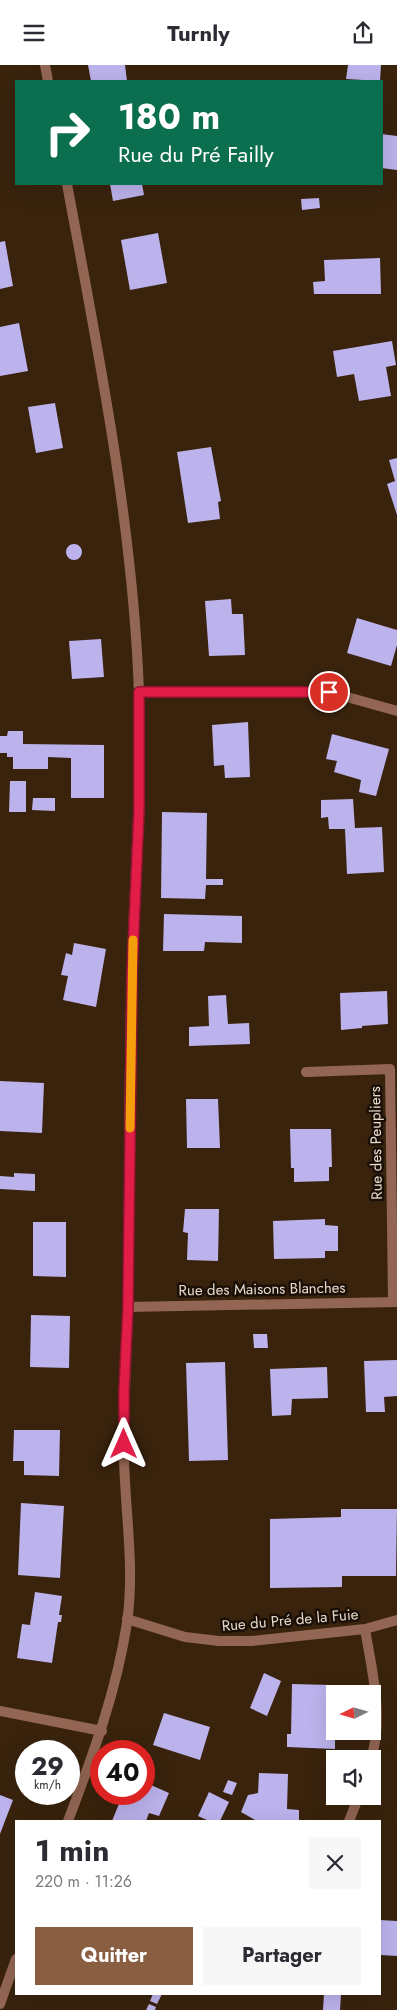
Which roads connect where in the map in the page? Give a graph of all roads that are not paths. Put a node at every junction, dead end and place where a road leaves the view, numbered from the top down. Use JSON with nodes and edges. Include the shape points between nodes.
{"nodes":[{"id":1,"x":45,"y":65,"type":"edge"},
{"id":2,"x":48,"y":80,"type":"edge"},
{"id":3,"x":67,"y":185,"type":"edge"},
{"id":4,"x":139,"y":692,"type":"junction"},
{"id":5,"x":397,"y":711,"type":"edge"},
{"id":6,"x":306,"y":1073,"type":"dead end"},
{"id":7,"x":395,"y":1302,"type":"edge"},
{"id":8,"x":128,"y":1307,"type":"junction"},
{"id":9,"x":127,"y":1619,"type":"junction"},
{"id":10,"x":397,"y":1620,"type":"edge"},
{"id":11,"x":365,"y":1629,"type":"junction"},
{"id":12,"x":0,"y":1711,"type":"edge"},
{"id":13,"x":102,"y":1731,"type":"junction"},
{"id":14,"x":374,"y":1750,"type":"edge"},
{"id":15,"x":355,"y":1805,"type":"edge"},
{"id":16,"x":68,"y":1820,"type":"edge"},
{"id":17,"x":349,"y":1820,"type":"edge"},
{"id":18,"x":15,"y":1962,"type":"edge"},
{"id":19,"x":0,"y":2004,"type":"edge"}],
"edges":[{"from":1,"to":2,"type":"street"},
{"from":3,"to":4,"type":"street","via":[[129,560]]},
{"from":4,"to":5,"type":"street","via":[[329,692]]},
{"from":4,"to":8,"type":"street"},
{"from":6,"to":7,"type":"street","name":"Rue des Peupliers","via":[[390,1069]]},
{"from":7,"to":8,"type":"street","name":"Rue des Maisons Blanches"},
{"from":8,"to":9,"type":"street","via":[[124,1390],[124,1462],[130,1560]]},
{"from":9,"to":11,"type":"street","name":"Rue du Pré de la Fuie","via":[[184,1637],[219,1641],[252,1641]]},
{"from":9,"to":13,"type":"street"},
{"from":10,"to":11,"type":"street","name":"Rue du Pré de la Fuie"},
{"from":11,"to":14,"type":"street","via":[[377,1704]]},
{"from":12,"to":13,"type":"street"},
{"from":13,"to":16,"type":"street"},
{"from":15,"to":17,"type":"street"},
{"from":18,"to":19,"type":"street"}]}
